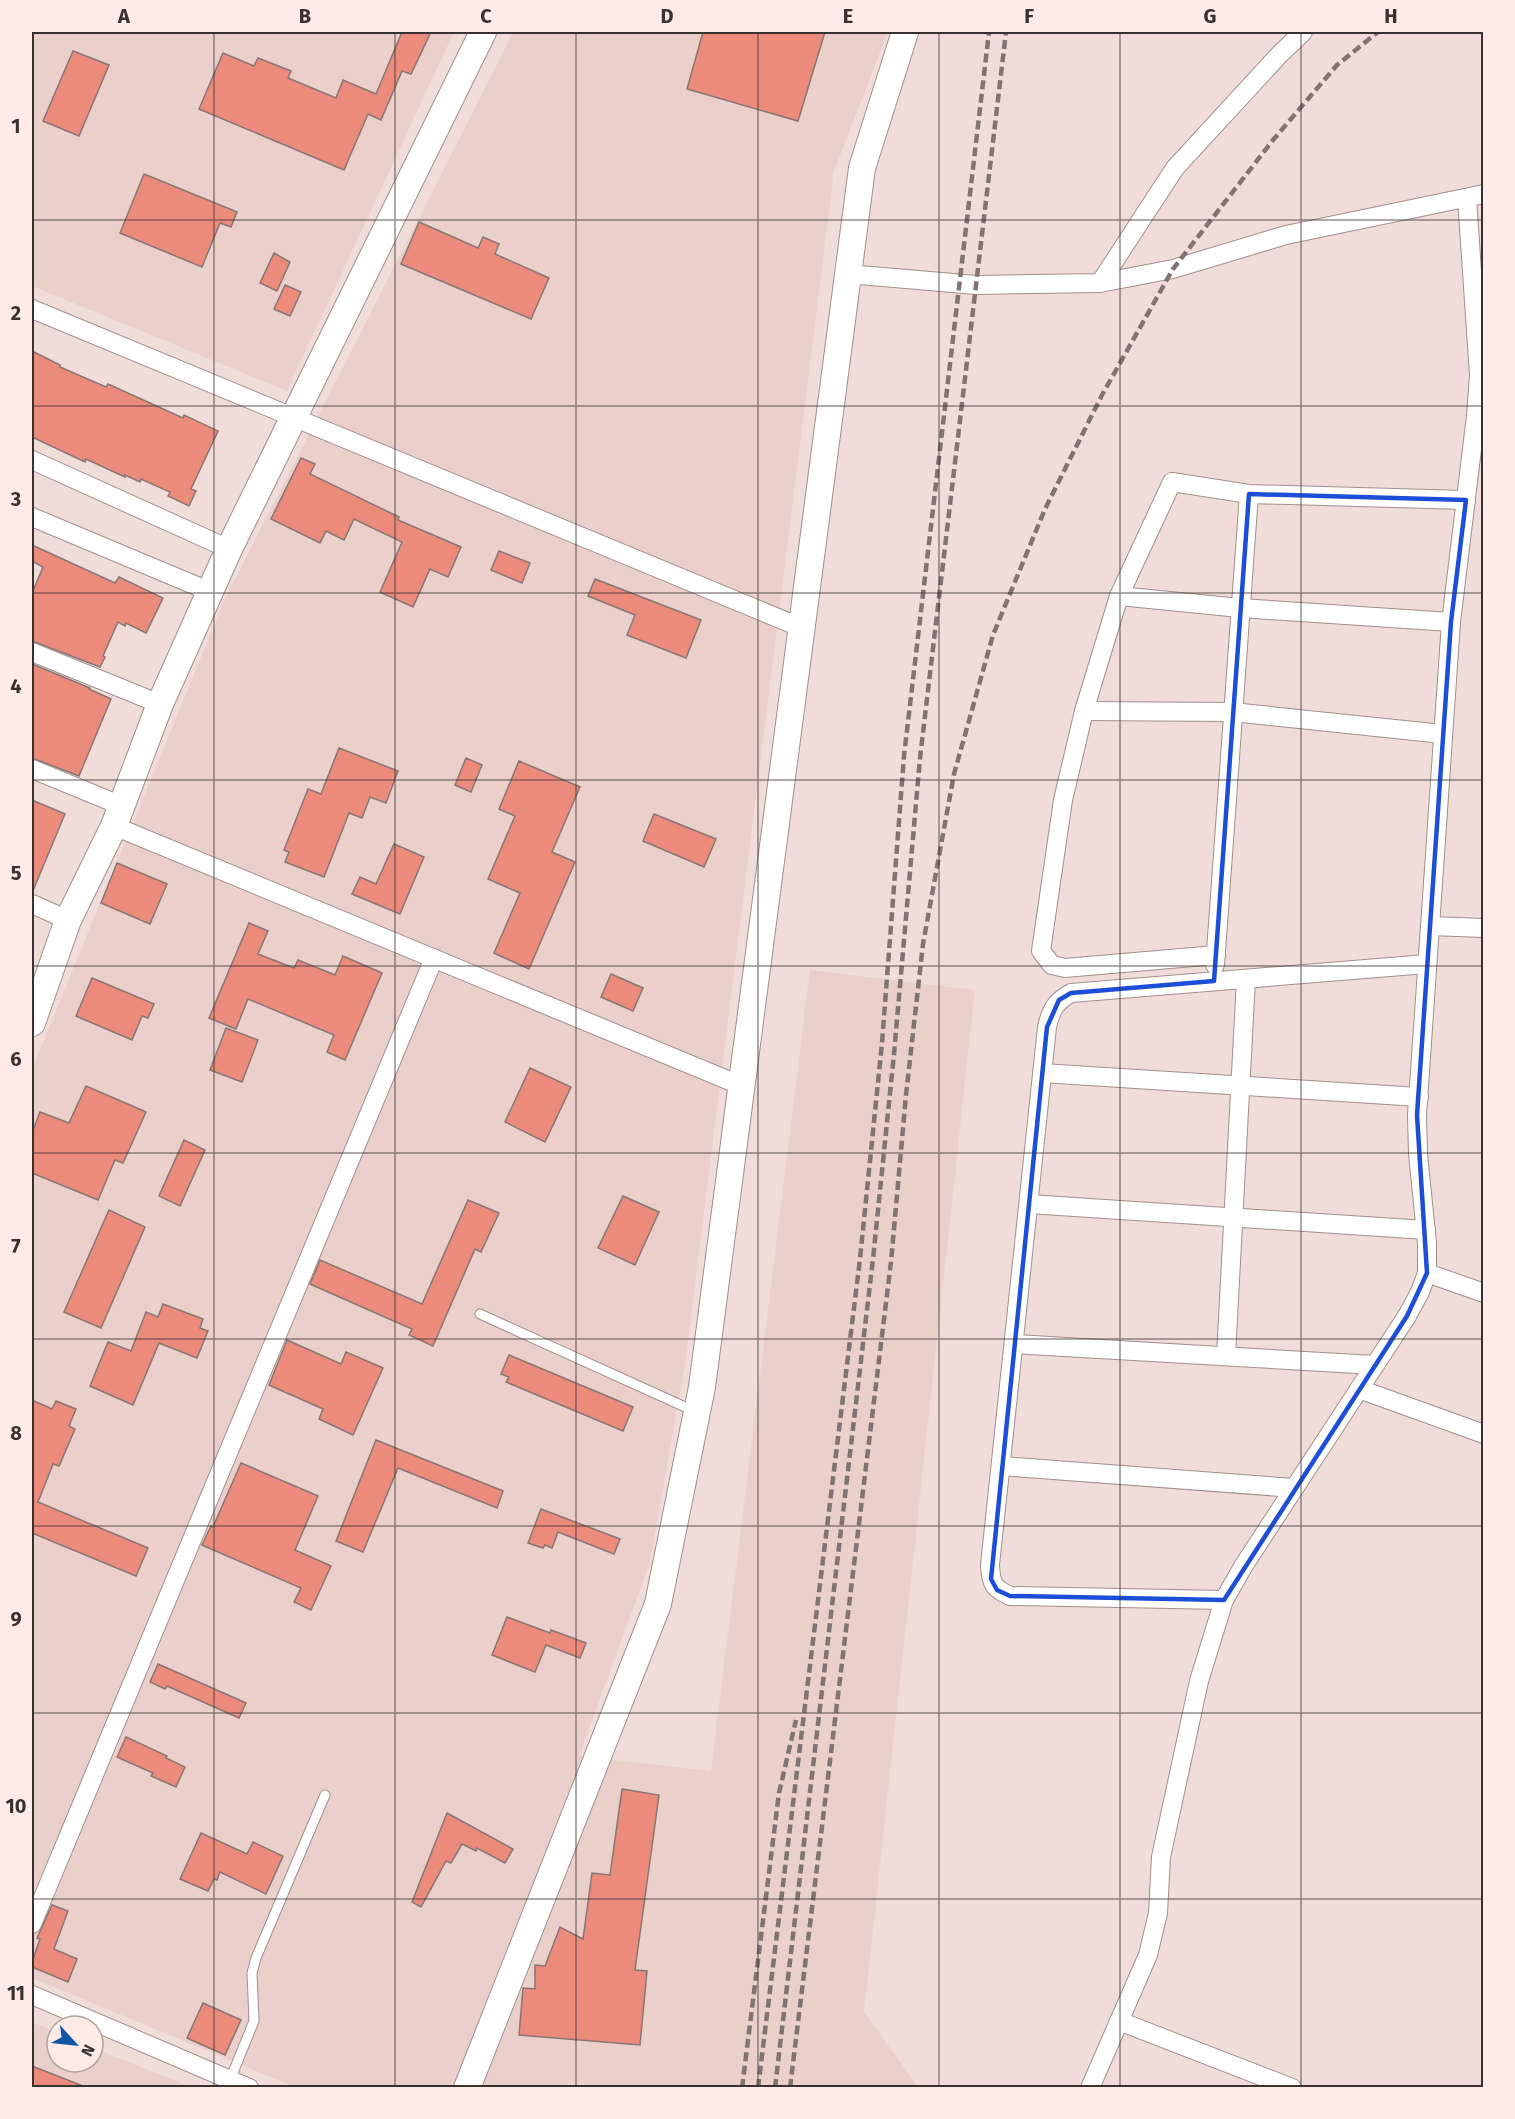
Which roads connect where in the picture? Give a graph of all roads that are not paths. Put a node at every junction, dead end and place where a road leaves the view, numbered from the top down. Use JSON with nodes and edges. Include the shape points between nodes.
{"nodes":[{"id":1,"x":483,"y":32,"type":"edge"},
{"id":2,"x":905,"y":32,"type":"edge"},
{"id":3,"x":1303,"y":32,"type":"edge"},
{"id":4,"x":1475,"y":196,"type":"edge"},
{"id":5,"x":848,"y":274,"type":"junction"},
{"id":6,"x":1100,"y":283,"type":"junction"},
{"id":7,"x":32,"y":309,"type":"edge"},
{"id":8,"x":295,"y":418,"type":"junction"},
{"id":9,"x":32,"y":460,"type":"edge"},
{"id":10,"x":1249,"y":494,"type":"junction"},
{"id":11,"x":1466,"y":500,"type":"junction"},
{"id":12,"x":32,"y":517,"type":"edge"},
{"id":13,"x":229,"y":549,"type":"junction"},
{"id":14,"x":211,"y":592,"type":"junction"},
{"id":15,"x":1119,"y":596,"type":"junction"},
{"id":16,"x":1240,"y":608,"type":"junction"},
{"id":17,"x":1451,"y":622,"type":"junction"},
{"id":18,"x":802,"y":628,"type":"junction"},
{"id":19,"x":32,"y":652,"type":"edge"},
{"id":20,"x":160,"y":704,"type":"junction"},
{"id":21,"x":1084,"y":711,"type":"junction"},
{"id":22,"x":1232,"y":712,"type":"junction"},
{"id":23,"x":1443,"y":734,"type":"junction"},
{"id":24,"x":32,"y":769,"type":"edge"},
{"id":25,"x":118,"y":816,"type":"junction"},
{"id":26,"x":32,"y":904,"type":"edge"},
{"id":27,"x":68,"y":920,"type":"junction"},
{"id":28,"x":1430,"y":926,"type":"junction"},
{"id":29,"x":1484,"y":928,"type":"edge"},
{"id":30,"x":1216,"y":955,"type":"junction"},
{"id":31,"x":434,"y":958,"type":"junction"},
{"id":32,"x":1427,"y":964,"type":"junction"},
{"id":33,"x":1246,"y":979,"type":"junction"},
{"id":34,"x":1214,"y":981,"type":"junction"},
{"id":35,"x":32,"y":1023,"type":"edge"},
{"id":36,"x":1042,"y":1073,"type":"junction"},
{"id":37,"x":742,"y":1086,"type":"junction"},
{"id":38,"x":1240,"y":1086,"type":"junction"},
{"id":39,"x":1419,"y":1097,"type":"junction"},
{"id":40,"x":1029,"y":1204,"type":"junction"},
{"id":41,"x":1233,"y":1217,"type":"junction"},
{"id":42,"x":1426,"y":1230,"type":"junction"},
{"id":43,"x":1427,"y":1273,"type":"junction"},
{"id":44,"x":1484,"y":1293,"type":"edge"},
{"id":45,"x":480,"y":1314,"type":"dead end"},
{"id":46,"x":1014,"y":1344,"type":"junction"},
{"id":47,"x":1226,"y":1356,"type":"junction"},
{"id":48,"x":1375,"y":1365,"type":"junction"},
{"id":49,"x":1359,"y":1389,"type":"junction"},
{"id":50,"x":697,"y":1412,"type":"junction"},
{"id":51,"x":1484,"y":1434,"type":"edge"},
{"id":52,"x":1001,"y":1466,"type":"junction"},
{"id":53,"x":1294,"y":1488,"type":"junction"},
{"id":54,"x":1224,"y":1600,"type":"junction"},
{"id":55,"x":325,"y":1795,"type":"dead end"},
{"id":56,"x":32,"y":1924,"type":"edge"},
{"id":57,"x":32,"y":1995,"type":"edge"},
{"id":58,"x":1119,"y":2021,"type":"junction"},
{"id":59,"x":230,"y":2080,"type":"junction"},
{"id":60,"x":249,"y":2088,"type":"edge"},
{"id":61,"x":467,"y":2088,"type":"edge"},
{"id":62,"x":1090,"y":2088,"type":"edge"},
{"id":63,"x":1292,"y":2088,"type":"edge"}],
"edges":[{"from":1,"to":8,"type":"main road"},
{"from":2,"to":5,"type":"main road","via":[[862,168]]},
{"from":3,"to":6,"type":"street","via":[[1175,168]]},
{"from":4,"to":6,"type":"street","via":[[1286,235],[1173,269]]},
{"from":4,"to":11,"type":"street","via":[[1479,375]]},
{"from":5,"to":6,"type":"street","via":[[976,285]]},
{"from":5,"to":18,"type":"main road"},
{"from":7,"to":8,"type":"street"},
{"from":8,"to":13,"type":"main road"},
{"from":8,"to":18,"type":"street"},
{"from":9,"to":13,"type":"street"},
{"from":10,"to":11,"type":"street"},
{"from":10,"to":15,"type":"street","via":[[1172,482]]},
{"from":10,"to":16,"type":"street"},
{"from":11,"to":17,"type":"street"},
{"from":12,"to":14,"type":"street"},
{"from":13,"to":14,"type":"main road"},
{"from":14,"to":20,"type":"main road"},
{"from":15,"to":16,"type":"street"},
{"from":15,"to":21,"type":"street"},
{"from":16,"to":17,"type":"street"},
{"from":16,"to":22,"type":"street"},
{"from":17,"to":23,"type":"street"},
{"from":18,"to":37,"type":"main road"},
{"from":19,"to":20,"type":"street"},
{"from":20,"to":25,"type":"main road"},
{"from":21,"to":22,"type":"street"},
{"from":21,"to":30,"type":"street","via":[[1063,800],[1041,951],[1052,966],[1065,968]]},
{"from":22,"to":23,"type":"street"},
{"from":22,"to":30,"type":"street"},
{"from":23,"to":28,"type":"street"},
{"from":24,"to":25,"type":"street"},
{"from":25,"to":27,"type":"main road"},
{"from":25,"to":31,"type":"street"},
{"from":26,"to":27,"type":"street"},
{"from":27,"to":35,"type":"main road"},
{"from":28,"to":29,"type":"street"},
{"from":28,"to":32,"type":"street"},
{"from":30,"to":34,"type":"street"},
{"from":31,"to":37,"type":"street"},
{"from":31,"to":56,"type":"street"},
{"from":32,"to":33,"type":"street"},
{"from":32,"to":39,"type":"street"},
{"from":33,"to":34,"type":"street"},
{"from":33,"to":38,"type":"street"},
{"from":34,"to":36,"type":"street","via":[[1071,993],[1051,1010]]},
{"from":36,"to":38,"type":"street"},
{"from":36,"to":40,"type":"street"},
{"from":37,"to":50,"type":"main road"},
{"from":38,"to":39,"type":"street"},
{"from":38,"to":41,"type":"street"},
{"from":39,"to":42,"type":"street","via":[[1418,1154]]},
{"from":40,"to":41,"type":"street"},
{"from":40,"to":46,"type":"street"},
{"from":41,"to":42,"type":"street"},
{"from":41,"to":47,"type":"street"},
{"from":42,"to":43,"type":"street"},
{"from":43,"to":44,"type":"street"},
{"from":43,"to":48,"type":"street","via":[[1407,1316]]},
{"from":45,"to":50,"type":"lane"},
{"from":46,"to":47,"type":"street"},
{"from":46,"to":52,"type":"street"},
{"from":47,"to":48,"type":"street"},
{"from":48,"to":49,"type":"street"},
{"from":49,"to":51,"type":"street"},
{"from":49,"to":53,"type":"street"},
{"from":50,"to":61,"type":"main road","via":[[658,1604]]},
{"from":52,"to":53,"type":"street"},
{"from":52,"to":54,"type":"street","via":[[990,1565],[997,1590],[1010,1596]]},
{"from":53,"to":54,"type":"street"},
{"from":54,"to":58,"type":"street","via":[[1200,1681],[1163,1848],[1154,1936]]},
{"from":55,"to":59,"type":"lane","via":[[256,1958],[252,1973],[254,2021]]},
{"from":57,"to":59,"type":"street"},
{"from":58,"to":62,"type":"street"},
{"from":58,"to":63,"type":"street"},
{"from":59,"to":60,"type":"street"}]}
